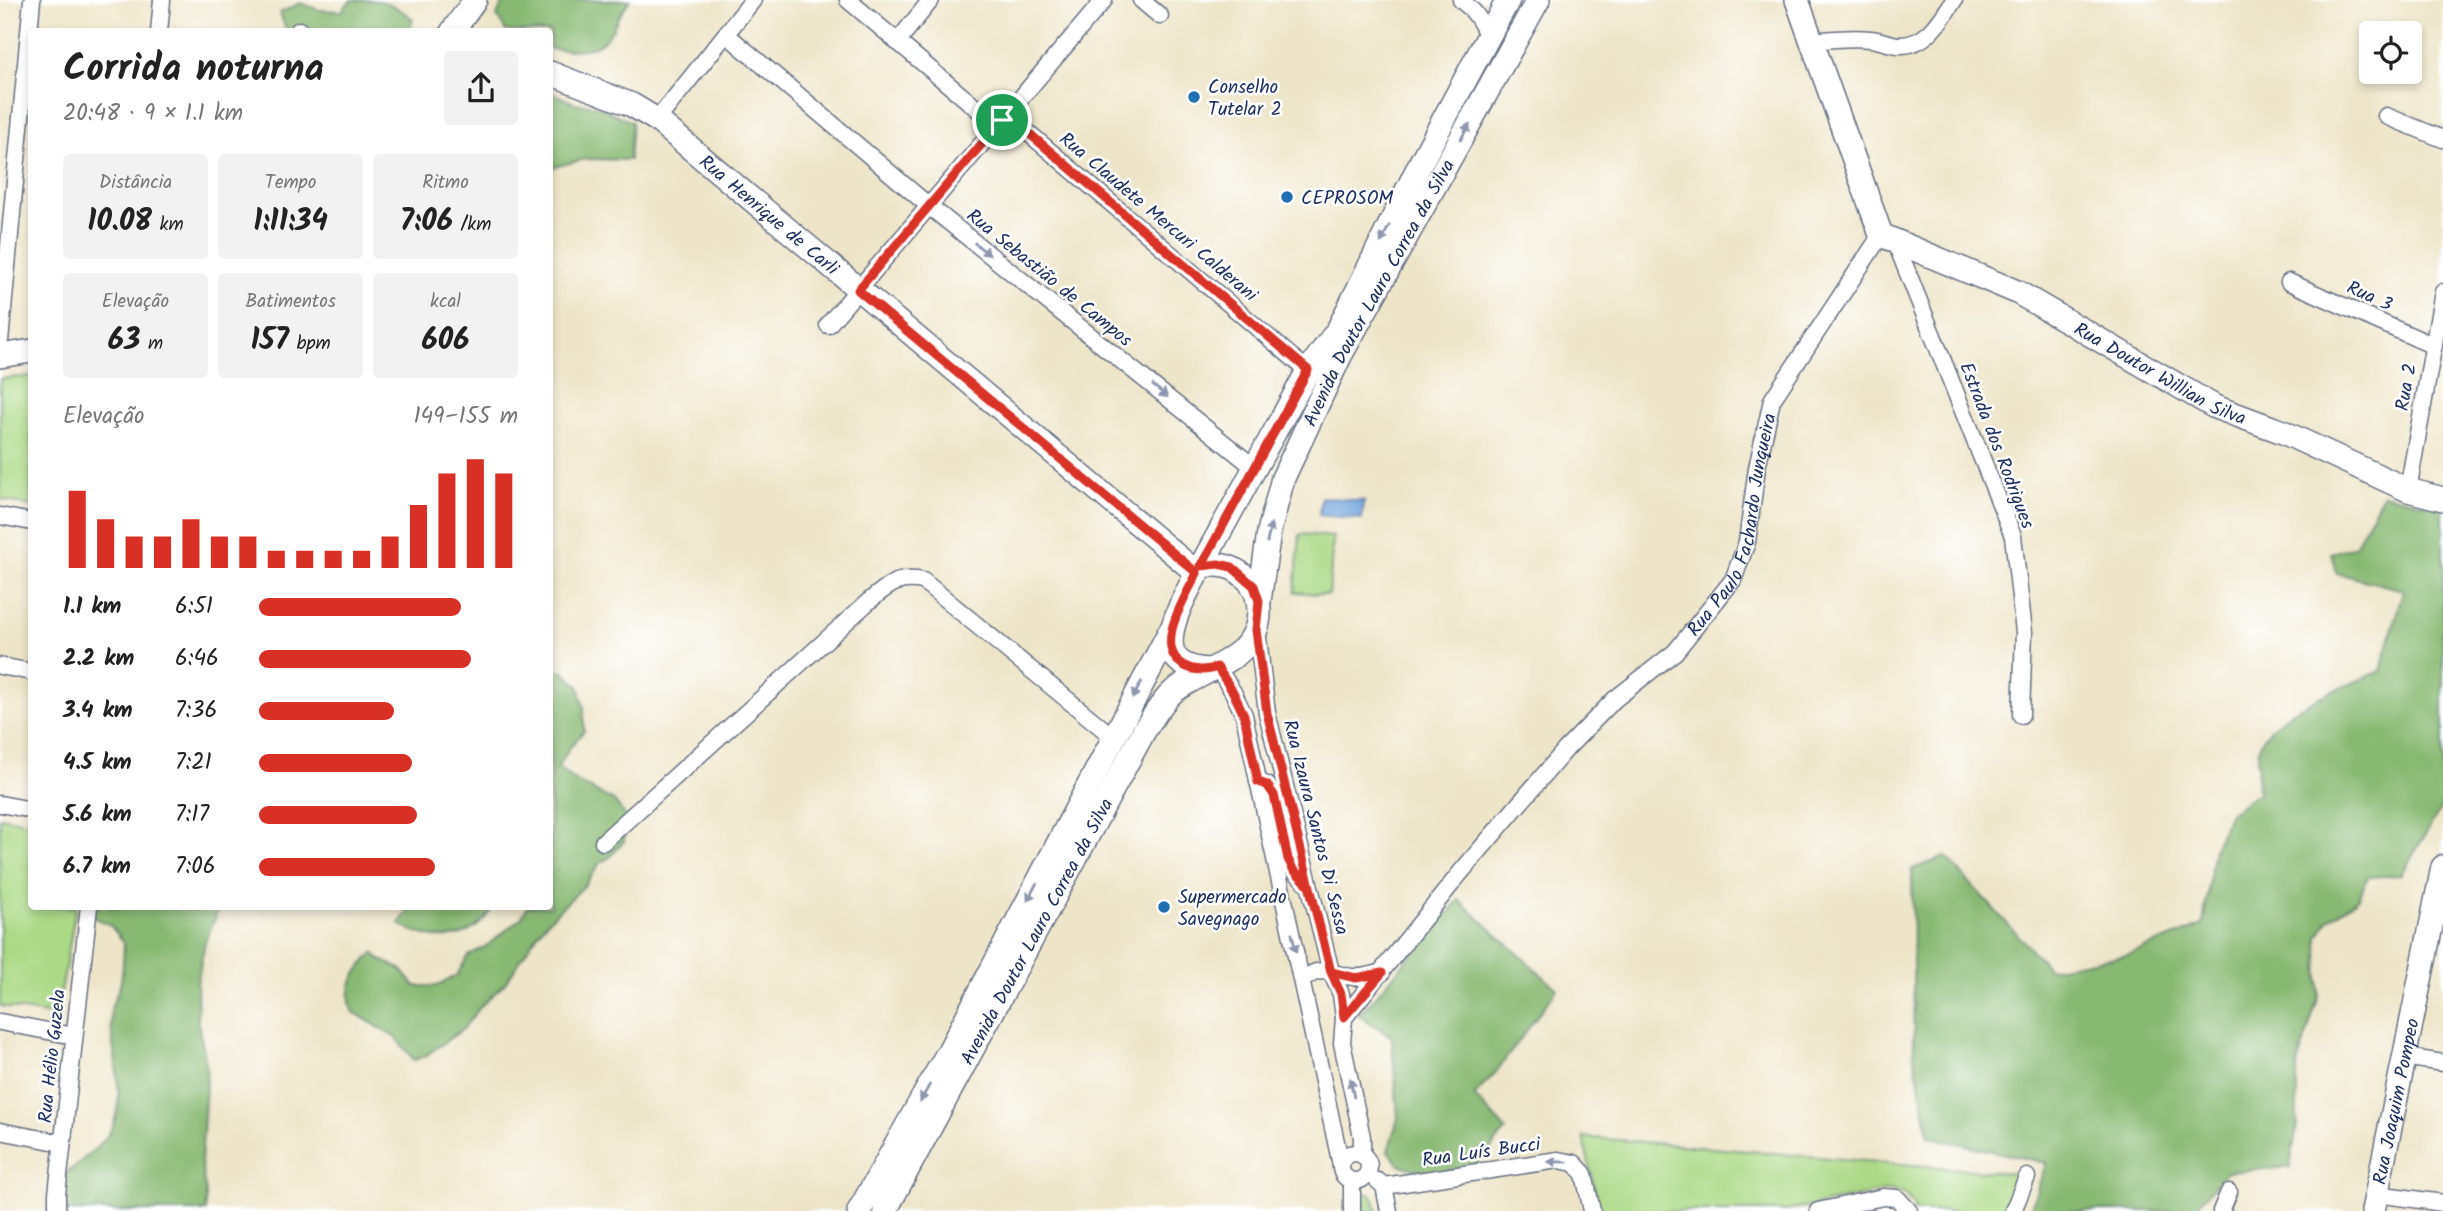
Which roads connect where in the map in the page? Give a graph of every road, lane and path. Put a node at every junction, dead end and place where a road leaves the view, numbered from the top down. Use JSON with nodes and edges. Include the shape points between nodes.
{"nodes":[{"id":1,"x":32,"y":0,"type":"edge"},
{"id":2,"x":162,"y":0,"type":"edge"},
{"id":3,"x":475,"y":0,"type":"edge"},
{"id":4,"x":753,"y":0,"type":"edge"},
{"id":5,"x":848,"y":0,"type":"edge"},
{"id":6,"x":931,"y":0,"type":"edge"},
{"id":7,"x":1104,"y":0,"type":"edge"},
{"id":8,"x":1141,"y":0,"type":"edge"},
{"id":9,"x":1461,"y":0,"type":"edge"},
{"id":10,"x":1508,"y":0,"type":"edge"},
{"id":11,"x":1538,"y":0,"type":"edge"},
{"id":12,"x":1797,"y":0,"type":"edge"},
{"id":13,"x":1954,"y":0,"type":"edge"},
{"id":14,"x":1160,"y":16,"type":"dead end"},
{"id":15,"x":29,"y":28,"type":"edge"},
{"id":16,"x":159,"y":28,"type":"edge"},
{"id":17,"x":455,"y":28,"type":"edge"},
{"id":18,"x":726,"y":34,"type":"junction"},
{"id":19,"x":1488,"y":38,"type":"junction"},
{"id":20,"x":897,"y":41,"type":"junction"},
{"id":21,"x":1812,"y":41,"type":"junction"},
{"id":22,"x":28,"y":43,"type":"edge"},
{"id":23,"x":553,"y":74,"type":"edge"},
{"id":24,"x":2386,"y":116,"type":"dead end"},
{"id":25,"x":657,"y":120,"type":"junction"},
{"id":26,"x":1002,"y":120,"type":"junction"},
{"id":27,"x":2443,"y":139,"type":"edge"},
{"id":28,"x":929,"y":206,"type":"junction"},
{"id":29,"x":1888,"y":238,"type":"junction"},
{"id":30,"x":2289,"y":282,"type":"dead end"},
{"id":31,"x":858,"y":290,"type":"junction"},
{"id":32,"x":2443,"y":292,"type":"edge"},
{"id":33,"x":828,"y":325,"type":"dead end"},
{"id":34,"x":0,"y":341,"type":"edge"},
{"id":35,"x":2434,"y":346,"type":"junction"},
{"id":36,"x":28,"y":352,"type":"edge"},
{"id":37,"x":0,"y":356,"type":"edge"},
{"id":38,"x":1308,"y":370,"type":"junction"},
{"id":39,"x":1255,"y":468,"type":"junction"},
{"id":40,"x":2408,"y":490,"type":"junction"},
{"id":41,"x":2443,"y":499,"type":"edge"},
{"id":42,"x":0,"y":516,"type":"edge"},
{"id":43,"x":28,"y":521,"type":"edge"},
{"id":44,"x":1199,"y":569,"type":"junction"},
{"id":45,"x":1259,"y":601,"type":"junction"},
{"id":46,"x":1256,"y":630,"type":"junction"},
{"id":47,"x":1170,"y":631,"type":"junction"},
{"id":48,"x":0,"y":666,"type":"edge"},
{"id":49,"x":1213,"y":668,"type":"junction"},
{"id":50,"x":28,"y":671,"type":"edge"},
{"id":51,"x":2021,"y":715,"type":"dead end"},
{"id":52,"x":1113,"y":737,"type":"junction"},
{"id":53,"x":1258,"y":782,"type":"junction"},
{"id":54,"x":0,"y":804,"type":"edge"},
{"id":55,"x":28,"y":809,"type":"edge"},
{"id":56,"x":603,"y":842,"type":"dead end"},
{"id":57,"x":2443,"y":867,"type":"edge"},
{"id":58,"x":1309,"y":885,"type":"junction"},
{"id":59,"x":89,"y":910,"type":"edge"},
{"id":60,"x":2437,"y":929,"type":"edge"},
{"id":61,"x":1331,"y":972,"type":"junction"},
{"id":62,"x":1382,"y":973,"type":"junction"},
{"id":63,"x":1303,"y":980,"type":"junction"},
{"id":64,"x":1344,"y":1017,"type":"junction"},
{"id":65,"x":0,"y":1022,"type":"edge"},
{"id":66,"x":74,"y":1036,"type":"junction"},
{"id":67,"x":2404,"y":1057,"type":"junction"},
{"id":68,"x":2443,"y":1063,"type":"edge"},
{"id":69,"x":0,"y":1131,"type":"edge"},
{"id":70,"x":62,"y":1143,"type":"junction"},
{"id":71,"x":1362,"y":1155,"type":"junction"},
{"id":72,"x":1341,"y":1165,"type":"junction"},
{"id":73,"x":1368,"y":1173,"type":"junction"},
{"id":74,"x":2027,"y":1177,"type":"dead end"},
{"id":75,"x":1352,"y":1181,"type":"junction"},
{"id":76,"x":1384,"y":1186,"type":"junction"},
{"id":77,"x":2230,"y":1192,"type":"dead end"},
{"id":78,"x":2375,"y":1202,"type":"edge"},
{"id":79,"x":2443,"y":1203,"type":"edge"},
{"id":80,"x":57,"y":1211,"type":"edge"},
{"id":81,"x":859,"y":1211,"type":"edge"},
{"id":82,"x":885,"y":1211,"type":"edge"},
{"id":83,"x":1352,"y":1211,"type":"edge"},
{"id":84,"x":1389,"y":1211,"type":"edge"},
{"id":85,"x":1592,"y":1211,"type":"edge"},
{"id":86,"x":1818,"y":1211,"type":"edge"},
{"id":87,"x":1909,"y":1211,"type":"edge"},
{"id":88,"x":2013,"y":1211,"type":"edge"},
{"id":89,"x":2221,"y":1211,"type":"edge"}],
"edges":[{"from":1,"to":15,"type":"street"},
{"from":2,"to":16,"type":"street"},
{"from":3,"to":17,"type":"main road"},
{"from":4,"to":18,"type":"street"},
{"from":5,"to":20,"type":"street","name":"Rua Claudete Mercuri Calderani"},
{"from":6,"to":20,"type":"street"},
{"from":7,"to":26,"type":"street"},
{"from":8,"to":14,"type":"street"},
{"from":9,"to":19,"type":"street","via":[[1482,23]]},
{"from":10,"to":19,"type":"main road","name":"Avenida Doutor Lauro Correa da Silva"},
{"from":45,"to":11,"type":"main road","name":"Avenida Doutor Lauro Correa da Silva","one_way":true,"via":[[1269,531],[1283,478],[1340,356]]},
{"from":12,"to":21,"type":"main road"},
{"from":13,"to":21,"type":"street","via":[[1935,27],[1912,44],[1861,38]]},
{"from":18,"to":25,"type":"street"},
{"from":18,"to":28,"type":"street","name":"Rua Sebastião de Campos"},
{"from":19,"to":38,"type":"main road","name":"Avenida Doutor Lauro Correa da Silva","one_way":true,"via":[[1339,328]]},
{"from":20,"to":26,"type":"street","name":"Rua Claudete Mercuri Calderani","via":[[987,117]]},
{"from":21,"to":29,"type":"main road"},
{"from":22,"to":34,"type":"street"},
{"from":23,"to":25,"type":"main road","name":"Rua Henrique de Carli","via":[[632,105]]},
{"from":24,"to":27,"type":"street"},
{"from":25,"to":31,"type":"main road","name":"Rua Henrique de Carli"},
{"from":26,"to":28,"type":"street"},
{"from":26,"to":38,"type":"street","name":"Rua Claudete Mercuri Calderani","via":[[1018,124]]},
{"from":28,"to":31,"type":"street"},
{"from":28,"to":39,"type":"street","name":"Rua Sebastião de Campos","one_way":true},
{"from":29,"to":40,"type":"main road","name":"Rua Doutor Willian Silva","via":[[2017,292],[2215,407],[2283,432]]},
{"from":29,"to":51,"type":"street","name":"Estrada dos Rodrigues","via":[[2013,536],[2024,632]]},
{"from":29,"to":62,"type":"street","name":"Rua Paulo Fachardo Junqueira","via":[[1772,400],[1747,542],[1733,580],[1675,652],[1615,699],[1566,749]]},
{"from":30,"to":35,"type":"street","name":"Rua 3"},
{"from":31,"to":33,"type":"street"},
{"from":31,"to":44,"type":"main road","name":"Rua Henrique de Carli"},
{"from":32,"to":35,"type":"street","name":"Rua 2"},
{"from":35,"to":40,"type":"street","name":"Rua 2"},
{"from":36,"to":37,"type":"main road"},
{"from":38,"to":39,"type":"main road","name":"Avenida Doutor Lauro Correa da Silva"},
{"from":39,"to":44,"type":"main road","name":"Avenida Doutor Lauro Correa da Silva"},
{"from":40,"to":41,"type":"main road","name":"Rua Doutor Willian Silva"},
{"from":42,"to":43,"type":"street"},
{"from":44,"to":45,"type":"main road","via":[[1218,564],[1232,567],[1254,586]]},
{"from":44,"to":47,"type":"main road"},
{"from":45,"to":46,"type":"main road"},
{"from":46,"to":49,"type":"main road","via":[[1242,650]]},
{"from":46,"to":58,"type":"street","name":"Rua Izaura Santos Di Sessa","via":[[1267,713]]},
{"from":47,"to":49,"type":"main road","via":[[1176,659],[1186,667]]},
{"from":47,"to":52,"type":"main road","one_way":true},
{"from":48,"to":50,"type":"street"},
{"from":49,"to":53,"type":"street","via":[[1244,715]]},
{"from":49,"to":82,"type":"main road","name":"Avenida Doutor Lauro Correa da Silva","via":[[1173,692],[1145,729]]},
{"from":52,"to":56,"type":"street","via":[[923,581],[908,578],[893,582],[868,602]]},
{"from":52,"to":81,"type":"main road","one_way":true,"via":[[949,1051]]},
{"from":53,"to":58,"type":"street","via":[[1274,795],[1288,859]]},
{"from":53,"to":63,"type":"street","one_way":true},
{"from":54,"to":55,"type":"street"},
{"from":57,"to":60,"type":"main road","name":"Rua Joaquim Pompeo"},
{"from":58,"to":61,"type":"street","name":"Rua Izaura Santos Di Sessa"},
{"from":59,"to":66,"type":"street","name":"Rua Hélio Guzela"},
{"from":60,"to":67,"type":"main road","name":"Rua Joaquim Pompeo"},
{"from":61,"to":62,"type":"street","via":[[1356,978]]},
{"from":61,"to":63,"type":"street","via":[[1311,972]]},
{"from":61,"to":64,"type":"street","name":"Rua Izaura Santos Di Sessa","via":[[1341,994]]},
{"from":62,"to":64,"type":"street","name":"Rua Paulo Fachardo Junqueira"},
{"from":63,"to":72,"type":"street"},
{"from":71,"to":64,"type":"street","name":"Rua Izaura Santos Di Sessa","one_way":true,"via":[[1342,1043]]},
{"from":65,"to":66,"type":"street"},
{"from":66,"to":70,"type":"street","name":"Rua Hélio Guzela"},
{"from":67,"to":68,"type":"street"},
{"from":67,"to":78,"type":"main road","name":"Rua Joaquim Pompeo"},
{"from":69,"to":70,"type":"street"},
{"from":70,"to":80,"type":"street","name":"Rua Hélio Guzela"},
{"from":71,"to":72,"type":"street","via":[[1349,1155]]},
{"from":71,"to":73,"type":"street"},
{"from":72,"to":75,"type":"street"},
{"from":73,"to":75,"type":"street"},
{"from":73,"to":76,"type":"street"},
{"from":74,"to":88,"type":"street"},
{"from":75,"to":83,"type":"street"},
{"from":76,"to":84,"type":"street"},
{"from":85,"to":76,"type":"street","name":"Rua Luís Bucci","one_way":true,"via":[[1584,1174],[1574,1164],[1558,1160]]},
{"from":77,"to":89,"type":"street"},
{"from":78,"to":79,"type":"street"},
{"from":86,"to":87,"type":"street","via":[[1884,1197],[1897,1198]]}]}
